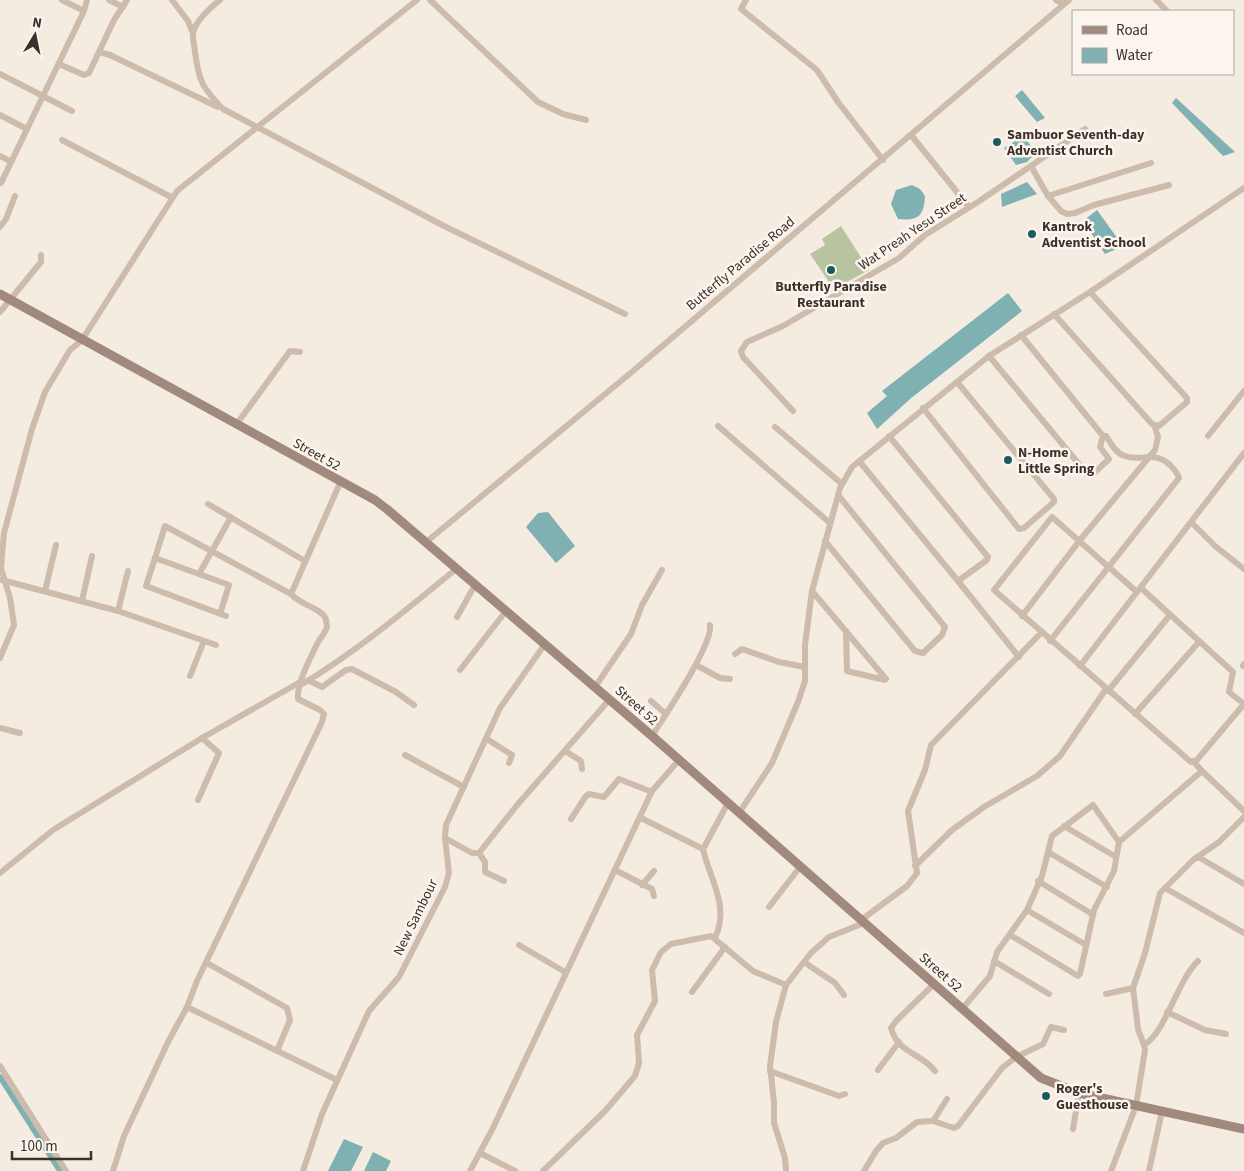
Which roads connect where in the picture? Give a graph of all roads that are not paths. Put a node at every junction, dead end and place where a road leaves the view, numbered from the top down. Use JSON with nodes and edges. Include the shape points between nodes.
{"nodes":[{"id":1,"x":62,"y":0,"type":"edge"},
{"id":2,"x":87,"y":0,"type":"edge"},
{"id":3,"x":109,"y":0,"type":"edge"},
{"id":4,"x":127,"y":0,"type":"edge"},
{"id":5,"x":172,"y":0,"type":"edge"},
{"id":6,"x":220,"y":0,"type":"edge"},
{"id":7,"x":417,"y":0,"type":"edge"},
{"id":8,"x":430,"y":0,"type":"edge"},
{"id":9,"x":746,"y":0,"type":"edge"},
{"id":10,"x":1056,"y":0,"type":"edge"},
{"id":11,"x":1156,"y":0,"type":"edge"},
{"id":12,"x":1067,"y":1,"type":"edge"},
{"id":13,"x":123,"y":7,"type":"junction"},
{"id":14,"x":1166,"y":10,"type":"edge"},
{"id":15,"x":84,"y":11,"type":"junction"},
{"id":16,"x":193,"y":33,"type":"junction"},
{"id":17,"x":99,"y":52,"type":"junction"},
{"id":18,"x":59,"y":64,"type":"junction"},
{"id":19,"x":0,"y":74,"type":"edge"},
{"id":20,"x":42,"y":96,"type":"junction"},
{"id":21,"x":223,"y":109,"type":"junction"},
{"id":22,"x":72,"y":110,"type":"dead end"},
{"id":23,"x":0,"y":115,"type":"edge"},
{"id":24,"x":586,"y":120,"type":"dead end"},
{"id":25,"x":27,"y":129,"type":"junction"},
{"id":26,"x":257,"y":129,"type":"junction"},
{"id":27,"x":1085,"y":129,"type":"dead end"},
{"id":28,"x":911,"y":135,"type":"junction"},
{"id":29,"x":62,"y":140,"type":"dead end"},
{"id":30,"x":0,"y":156,"type":"edge"},
{"id":31,"x":883,"y":160,"type":"junction"},
{"id":32,"x":10,"y":161,"type":"junction"},
{"id":33,"x":1150,"y":163,"type":"dead end"},
{"id":34,"x":1031,"y":166,"type":"junction"},
{"id":35,"x":1,"y":183,"type":"edge"},
{"id":36,"x":1169,"y":185,"type":"dead end"},
{"id":37,"x":1244,"y":188,"type":"edge"},
{"id":38,"x":15,"y":196,"type":"dead end"},
{"id":39,"x":1048,"y":196,"type":"junction"},
{"id":40,"x":171,"y":197,"type":"junction"},
{"id":41,"x":969,"y":207,"type":"junction"},
{"id":42,"x":0,"y":227,"type":"edge"},
{"id":43,"x":41,"y":255,"type":"dead end"},
{"id":44,"x":1090,"y":292,"type":"junction"},
{"id":45,"x":0,"y":294,"type":"edge"},
{"id":46,"x":11,"y":300,"type":"junction"},
{"id":47,"x":0,"y":312,"type":"edge"},
{"id":48,"x":625,"y":314,"type":"dead end"},
{"id":49,"x":1054,"y":314,"type":"junction"},
{"id":50,"x":1021,"y":335,"type":"junction"},
{"id":51,"x":82,"y":340,"type":"junction"},
{"id":52,"x":300,"y":352,"type":"dead end"},
{"id":53,"x":989,"y":356,"type":"junction"},
{"id":54,"x":957,"y":382,"type":"junction"},
{"id":55,"x":1244,"y":391,"type":"edge"},
{"id":56,"x":923,"y":408,"type":"junction"},
{"id":57,"x":793,"y":411,"type":"dead end"},
{"id":58,"x":236,"y":425,"type":"junction"},
{"id":59,"x":718,"y":426,"type":"dead end"},
{"id":60,"x":775,"y":427,"type":"dead end"},
{"id":61,"x":1155,"y":427,"type":"junction"},
{"id":62,"x":889,"y":436,"type":"junction"},
{"id":63,"x":1103,"y":436,"type":"junction"},
{"id":64,"x":1208,"y":436,"type":"dead end"},
{"id":65,"x":1244,"y":453,"type":"edge"},
{"id":66,"x":1150,"y":456,"type":"junction"},
{"id":67,"x":859,"y":461,"type":"junction"},
{"id":68,"x":340,"y":482,"type":"junction"},
{"id":69,"x":842,"y":484,"type":"junction"},
{"id":70,"x":838,"y":495,"type":"junction"},
{"id":71,"x":208,"y":504,"type":"dead end"},
{"id":72,"x":231,"y":517,"type":"junction"},
{"id":73,"x":830,"y":523,"type":"junction"},
{"id":74,"x":1192,"y":523,"type":"junction"},
{"id":75,"x":1080,"y":540,"type":"junction"},
{"id":76,"x":825,"y":542,"type":"junction"},
{"id":77,"x":425,"y":543,"type":"junction"},
{"id":78,"x":56,"y":545,"type":"dead end"},
{"id":79,"x":212,"y":551,"type":"junction"},
{"id":80,"x":92,"y":556,"type":"dead end"},
{"id":81,"x":155,"y":558,"type":"junction"},
{"id":82,"x":305,"y":561,"type":"junction"},
{"id":83,"x":1109,"y":566,"type":"junction"},
{"id":84,"x":456,"y":569,"type":"junction"},
{"id":85,"x":1244,"y":569,"type":"edge"},
{"id":86,"x":128,"y":570,"type":"dead end"},
{"id":87,"x":662,"y":570,"type":"dead end"},
{"id":88,"x":199,"y":574,"type":"junction"},
{"id":89,"x":2,"y":580,"type":"edge"},
{"id":90,"x":958,"y":581,"type":"junction"},
{"id":91,"x":475,"y":586,"type":"junction"},
{"id":92,"x":1139,"y":590,"type":"junction"},
{"id":93,"x":45,"y":591,"type":"junction"},
{"id":94,"x":812,"y":591,"type":"junction"},
{"id":95,"x":291,"y":594,"type":"junction"},
{"id":96,"x":82,"y":601,"type":"junction"},
{"id":97,"x":118,"y":611,"type":"junction"},
{"id":98,"x":506,"y":611,"type":"junction"},
{"id":99,"x":1170,"y":614,"type":"junction"},
{"id":100,"x":1022,"y":616,"type":"junction"},
{"id":101,"x":457,"y":617,"type":"dead end"},
{"id":102,"x":710,"y":625,"type":"dead end"},
{"id":103,"x":846,"y":631,"type":"junction"},
{"id":104,"x":1041,"y":633,"type":"junction"},
{"id":105,"x":204,"y":641,"type":"junction"},
{"id":106,"x":1050,"y":641,"type":"junction"},
{"id":107,"x":1199,"y":642,"type":"junction"},
{"id":108,"x":545,"y":644,"type":"junction"},
{"id":109,"x":216,"y":645,"type":"dead end"},
{"id":110,"x":735,"y":654,"type":"dead end"},
{"id":111,"x":1019,"y":657,"type":"junction"},
{"id":112,"x":0,"y":658,"type":"edge"},
{"id":113,"x":696,"y":665,"type":"junction"},
{"id":114,"x":1080,"y":666,"type":"junction"},
{"id":115,"x":805,"y":667,"type":"junction"},
{"id":116,"x":460,"y":670,"type":"dead end"},
{"id":117,"x":190,"y":676,"type":"dead end"},
{"id":118,"x":730,"y":679,"type":"dead end"},
{"id":119,"x":310,"y":681,"type":"junction"},
{"id":120,"x":301,"y":683,"type":"junction"},
{"id":121,"x":595,"y":687,"type":"junction"},
{"id":122,"x":1107,"y":690,"type":"junction"},
{"id":123,"x":610,"y":699,"type":"junction"},
{"id":124,"x":651,"y":701,"type":"dead end"},
{"id":125,"x":1244,"y":704,"type":"edge"},
{"id":126,"x":414,"y":705,"type":"dead end"},
{"id":127,"x":666,"y":714,"type":"junction"},
{"id":128,"x":1135,"y":714,"type":"junction"},
{"id":129,"x":0,"y":728,"type":"edge"},
{"id":130,"x":20,"y":733,"type":"dead end"},
{"id":131,"x":652,"y":736,"type":"junction"},
{"id":132,"x":202,"y":738,"type":"junction"},
{"id":133,"x":487,"y":738,"type":"junction"},
{"id":134,"x":565,"y":751,"type":"junction"},
{"id":135,"x":405,"y":755,"type":"dead end"},
{"id":136,"x":679,"y":760,"type":"junction"},
{"id":137,"x":1193,"y":761,"type":"junction"},
{"id":138,"x":509,"y":763,"type":"dead end"},
{"id":139,"x":582,"y":769,"type":"dead end"},
{"id":140,"x":1202,"y":771,"type":"junction"},
{"id":141,"x":464,"y":787,"type":"junction"},
{"id":142,"x":652,"y":792,"type":"junction"},
{"id":143,"x":198,"y":800,"type":"dead end"},
{"id":144,"x":728,"y":804,"type":"junction"},
{"id":145,"x":1244,"y":811,"type":"edge"},
{"id":146,"x":739,"y":813,"type":"junction"},
{"id":147,"x":1244,"y":817,"type":"edge"},
{"id":148,"x":641,"y":818,"type":"junction"},
{"id":149,"x":571,"y":819,"type":"dead end"},
{"id":150,"x":1064,"y":826,"type":"junction"},
{"id":151,"x":444,"y":838,"type":"junction"},
{"id":152,"x":1119,"y":842,"type":"junction"},
{"id":153,"x":703,"y":849,"type":"junction"},
{"id":154,"x":1048,"y":852,"type":"junction"},
{"id":155,"x":479,"y":853,"type":"junction"},
{"id":156,"x":1116,"y":857,"type":"junction"},
{"id":157,"x":1196,"y":858,"type":"junction"},
{"id":158,"x":916,"y":866,"type":"junction"},
{"id":159,"x":800,"y":867,"type":"junction"},
{"id":160,"x":615,"y":870,"type":"junction"},
{"id":161,"x":654,"y":871,"type":"dead end"},
{"id":162,"x":0,"y":873,"type":"edge"},
{"id":163,"x":1038,"y":880,"type":"junction"},
{"id":164,"x":504,"y":881,"type":"dead end"},
{"id":165,"x":1244,"y":884,"type":"edge"},
{"id":166,"x":642,"y":885,"type":"junction"},
{"id":167,"x":1107,"y":887,"type":"junction"},
{"id":168,"x":1165,"y":888,"type":"junction"},
{"id":169,"x":654,"y":896,"type":"dead end"},
{"id":170,"x":769,"y":907,"type":"dead end"},
{"id":171,"x":1027,"y":910,"type":"junction"},
{"id":172,"x":1092,"y":914,"type":"junction"},
{"id":173,"x":862,"y":921,"type":"junction"},
{"id":174,"x":1244,"y":933,"type":"edge"},
{"id":175,"x":1010,"y":935,"type":"junction"},
{"id":176,"x":715,"y":938,"type":"junction"},
{"id":177,"x":519,"y":945,"type":"dead end"},
{"id":178,"x":1086,"y":945,"type":"junction"},
{"id":179,"x":725,"y":947,"type":"junction"},
{"id":180,"x":994,"y":961,"type":"junction"},
{"id":181,"x":1198,"y":961,"type":"dead end"},
{"id":182,"x":804,"y":962,"type":"junction"},
{"id":183,"x":207,"y":963,"type":"junction"},
{"id":184,"x":565,"y":972,"type":"junction"},
{"id":185,"x":934,"y":984,"type":"junction"},
{"id":186,"x":786,"y":985,"type":"junction"},
{"id":187,"x":1133,"y":988,"type":"junction"},
{"id":188,"x":692,"y":992,"type":"dead end"},
{"id":189,"x":1049,"y":994,"type":"dead end"},
{"id":190,"x":1106,"y":994,"type":"dead end"},
{"id":191,"x":844,"y":995,"type":"dead end"},
{"id":192,"x":187,"y":1006,"type":"junction"},
{"id":193,"x":962,"y":1009,"type":"junction"},
{"id":194,"x":1167,"y":1012,"type":"junction"},
{"id":195,"x":1064,"y":1030,"type":"dead end"},
{"id":196,"x":1226,"y":1034,"type":"dead end"},
{"id":197,"x":899,"y":1042,"type":"junction"},
{"id":198,"x":1144,"y":1045,"type":"junction"},
{"id":199,"x":277,"y":1051,"type":"junction"},
{"id":200,"x":1016,"y":1057,"type":"junction"},
{"id":201,"x":0,"y":1066,"type":"edge"},
{"id":202,"x":878,"y":1070,"type":"dead end"},
{"id":203,"x":770,"y":1071,"type":"junction"},
{"id":204,"x":935,"y":1071,"type":"dead end"},
{"id":205,"x":337,"y":1080,"type":"junction"},
{"id":206,"x":1079,"y":1092,"type":"junction"},
{"id":207,"x":845,"y":1094,"type":"dead end"},
{"id":208,"x":948,"y":1099,"type":"dead end"},
{"id":209,"x":1136,"y":1106,"type":"junction"},
{"id":210,"x":1162,"y":1111,"type":"junction"},
{"id":211,"x":934,"y":1121,"type":"junction"},
{"id":212,"x":1073,"y":1129,"type":"dead end"},
{"id":213,"x":1244,"y":1129,"type":"edge"},
{"id":214,"x":480,"y":1153,"type":"junction"},
{"id":215,"x":66,"y":1171,"type":"edge"},
{"id":216,"x":113,"y":1171,"type":"edge"},
{"id":217,"x":303,"y":1171,"type":"edge"},
{"id":218,"x":470,"y":1171,"type":"edge"},
{"id":219,"x":515,"y":1171,"type":"edge"},
{"id":220,"x":543,"y":1171,"type":"edge"},
{"id":221,"x":786,"y":1171,"type":"edge"},
{"id":222,"x":864,"y":1171,"type":"edge"},
{"id":223,"x":1111,"y":1171,"type":"edge"},
{"id":224,"x":1149,"y":1171,"type":"edge"}],
"edges":[{"from":1,"to":15,"type":"street"},
{"from":2,"to":15,"type":"street"},
{"from":3,"to":13,"type":"street"},
{"from":4,"to":13,"type":"street"},
{"from":5,"to":16,"type":"street"},
{"from":6,"to":16,"type":"street","via":[[206,12]]},
{"from":7,"to":26,"type":"street"},
{"from":8,"to":24,"type":"street","via":[[538,102]]},
{"from":9,"to":31,"type":"street","via":[[742,10],[817,70]]},
{"from":10,"to":12,"type":"street"},
{"from":11,"to":14,"type":"street"},
{"from":12,"to":28,"type":"street","name":"Butterfly Paradise Road"},
{"from":13,"to":17,"type":"street"},
{"from":15,"to":18,"type":"street"},
{"from":16,"to":21,"type":"street","via":[[198,75],[206,91]]},
{"from":17,"to":18,"type":"street","via":[[87,75]]},
{"from":17,"to":21,"type":"street"},
{"from":18,"to":20,"type":"street"},
{"from":19,"to":20,"type":"street"},
{"from":20,"to":22,"type":"street"},
{"from":20,"to":25,"type":"street"},
{"from":21,"to":26,"type":"street"},
{"from":23,"to":25,"type":"street"},
{"from":25,"to":32,"type":"street"},
{"from":26,"to":40,"type":"street"},
{"from":26,"to":48,"type":"street","via":[[444,226]]},
{"from":27,"to":34,"type":"street","name":"Wat Preah Yesu Street"},
{"from":28,"to":31,"type":"street","name":"Butterfly Paradise Road"},
{"from":28,"to":41,"type":"street"},
{"from":29,"to":40,"type":"street"},
{"from":30,"to":32,"type":"street"},
{"from":31,"to":77,"type":"street","name":"Butterfly Paradise Road"},
{"from":32,"to":35,"type":"street"},
{"from":33,"to":39,"type":"street"},
{"from":34,"to":39,"type":"street"},
{"from":34,"to":41,"type":"street","name":"Wat Preah Yesu Street"},
{"from":36,"to":39,"type":"street","via":[[1094,205],[1075,214],[1061,210]]},
{"from":37,"to":44,"type":"street"},
{"from":38,"to":42,"type":"street"},
{"from":40,"to":51,"type":"street"},
{"from":41,"to":57,"type":"street","name":"Wat Preah Yesu Street","via":[[925,235],[899,258],[783,326],[747,342],[741,351],[743,357]]},
{"from":43,"to":46,"type":"street","via":[[41,262]]},
{"from":44,"to":49,"type":"street"},
{"from":44,"to":61,"type":"street","via":[[1187,398]]},
{"from":45,"to":46,"type":"street","name":"Street 52"},
{"from":46,"to":47,"type":"street"},
{"from":46,"to":51,"type":"street","name":"Street 52"},
{"from":49,"to":50,"type":"street"},
{"from":49,"to":61,"type":"street"},
{"from":50,"to":53,"type":"street"},
{"from":50,"to":63,"type":"street"},
{"from":51,"to":58,"type":"street","name":"Street 52"},
{"from":51,"to":89,"type":"street","via":[[70,350],[45,392],[32,429],[4,532]]},
{"from":52,"to":58,"type":"street","via":[[290,351]]},
{"from":53,"to":54,"type":"street"},
{"from":53,"to":63,"type":"street","via":[[1089,476],[1109,460],[1100,447]]},
{"from":54,"to":56,"type":"street"},
{"from":54,"to":56,"type":"street","via":[[1054,499],[1024,528],[1019,529]]},
{"from":55,"to":64,"type":"street"},
{"from":56,"to":62,"type":"street"},
{"from":58,"to":68,"type":"street","name":"Street 52"},
{"from":59,"to":73,"type":"street"},
{"from":60,"to":69,"type":"street"},
{"from":61,"to":66,"type":"street","via":[[1157,445]]},
{"from":62,"to":67,"type":"street"},
{"from":62,"to":90,"type":"street","via":[[988,557]]},
{"from":63,"to":66,"type":"street","via":[[1125,456]]},
{"from":65,"to":74,"type":"street"},
{"from":66,"to":75,"type":"street"},
{"from":66,"to":83,"type":"street","via":[[1166,462],[1178,475],[1178,481]]},
{"from":67,"to":69,"type":"street"},
{"from":67,"to":90,"type":"street"},
{"from":68,"to":77,"type":"street","name":"Street 52","via":[[375,500]]},
{"from":68,"to":82,"type":"street"},
{"from":69,"to":70,"type":"street"},
{"from":70,"to":73,"type":"street"},
{"from":70,"to":76,"type":"street","via":[[945,627],[942,635],[923,653],[915,651]]},
{"from":71,"to":72,"type":"street"},
{"from":72,"to":79,"type":"street"},
{"from":72,"to":82,"type":"street"},
{"from":73,"to":76,"type":"street"},
{"from":74,"to":85,"type":"street"},
{"from":74,"to":92,"type":"street"},
{"from":75,"to":83,"type":"street"},
{"from":75,"to":100,"type":"street"},
{"from":75,"to":100,"type":"street","via":[[1052,517],[995,587],[995,593]]},
{"from":76,"to":94,"type":"street"},
{"from":77,"to":84,"type":"street","name":"Street 52"},
{"from":78,"to":93,"type":"street"},
{"from":79,"to":81,"type":"street","via":[[165,526]]},
{"from":79,"to":88,"type":"street"},
{"from":79,"to":95,"type":"street"},
{"from":80,"to":96,"type":"street"},
{"from":81,"to":88,"type":"street"},
{"from":81,"to":88,"type":"street","via":[[146,586],[223,615],[229,585]]},
{"from":82,"to":95,"type":"street"},
{"from":83,"to":92,"type":"street"},
{"from":83,"to":106,"type":"street"},
{"from":84,"to":91,"type":"street","name":"Street 52"},
{"from":84,"to":119,"type":"street"},
{"from":86,"to":97,"type":"street"},
{"from":87,"to":121,"type":"street","via":[[642,605],[631,634]]},
{"from":89,"to":93,"type":"street"},
{"from":89,"to":112,"type":"street","via":[[10,598],[14,625]]},
{"from":90,"to":111,"type":"street"},
{"from":91,"to":98,"type":"street","name":"Street 52"},
{"from":91,"to":101,"type":"street"},
{"from":92,"to":99,"type":"street"},
{"from":92,"to":114,"type":"street"},
{"from":93,"to":96,"type":"street"},
{"from":94,"to":103,"type":"street"},
{"from":94,"to":115,"type":"street"},
{"from":95,"to":120,"type":"street","via":[[297,602],[321,613],[327,626]]},
{"from":96,"to":97,"type":"street"},
{"from":97,"to":105,"type":"street"},
{"from":98,"to":108,"type":"street","name":"Street 52"},
{"from":98,"to":116,"type":"street"},
{"from":99,"to":107,"type":"street"},
{"from":99,"to":122,"type":"street"},
{"from":100,"to":104,"type":"street"},
{"from":102,"to":113,"type":"street","via":[[710,638]]},
{"from":103,"to":103,"type":"street","via":[[886,679],[885,680],[846,671]]},
{"from":104,"to":106,"type":"street"},
{"from":104,"to":111,"type":"street"},
{"from":105,"to":109,"type":"street"},
{"from":105,"to":117,"type":"street"},
{"from":106,"to":114,"type":"street"},
{"from":107,"to":125,"type":"street","via":[[1233,672],[1229,692]]},
{"from":107,"to":128,"type":"street"},
{"from":108,"to":121,"type":"street","name":"Street 52"},
{"from":108,"to":133,"type":"street","name":"New Sambour","via":[[510,690]]},
{"from":110,"to":115,"type":"street","via":[[742,649]]},
{"from":111,"to":158,"type":"street","via":[[931,745],[925,770],[908,811]]},
{"from":113,"to":118,"type":"street","via":[[720,678]]},
{"from":113,"to":127,"type":"street"},
{"from":114,"to":122,"type":"street"},
{"from":115,"to":146,"type":"street","via":[[805,681],[791,723],[772,763]]},
{"from":119,"to":120,"type":"street"},
{"from":119,"to":126,"type":"street","via":[[322,687],[352,669]]},
{"from":120,"to":132,"type":"street"},
{"from":120,"to":183,"type":"street","via":[[298,699],[320,710],[324,714],[322,722]]},
{"from":121,"to":123,"type":"street","name":"Street 52"},
{"from":122,"to":128,"type":"street"},
{"from":122,"to":158,"type":"street","via":[[1060,756],[1037,776],[952,830]]},
{"from":123,"to":131,"type":"street","name":"Street 52"},
{"from":123,"to":134,"type":"street"},
{"from":124,"to":127,"type":"street"},
{"from":125,"to":137,"type":"street"},
{"from":127,"to":131,"type":"street"},
{"from":128,"to":137,"type":"street","via":[[1187,760]]},
{"from":129,"to":130,"type":"street"},
{"from":131,"to":136,"type":"street","name":"Street 52"},
{"from":132,"to":143,"type":"street","via":[[219,753]]},
{"from":132,"to":162,"type":"street","via":[[53,830]]},
{"from":133,"to":138,"type":"street","via":[[512,755]]},
{"from":133,"to":141,"type":"street","name":"New Sambour"},
{"from":134,"to":139,"type":"street","via":[[580,761]]},
{"from":134,"to":155,"type":"street"},
{"from":135,"to":141,"type":"street"},
{"from":136,"to":142,"type":"street"},
{"from":136,"to":144,"type":"street","name":"Street 52"},
{"from":137,"to":140,"type":"street"},
{"from":140,"to":145,"type":"street"},
{"from":140,"to":152,"type":"street"},
{"from":141,"to":151,"type":"street","name":"New Sambour","via":[[446,825]]},
{"from":142,"to":148,"type":"street"},
{"from":142,"to":149,"type":"street","via":[[619,779],[604,797],[586,796]]},
{"from":144,"to":146,"type":"street","name":"Street 52"},
{"from":144,"to":153,"type":"street"},
{"from":146,"to":159,"type":"street","name":"Street 52"},
{"from":147,"to":157,"type":"street","via":[[1219,842]]},
{"from":148,"to":153,"type":"street"},
{"from":148,"to":160,"type":"street"},
{"from":150,"to":152,"type":"street","via":[[1093,805]]},
{"from":150,"to":154,"type":"street","via":[[1052,836]]},
{"from":150,"to":156,"type":"street"},
{"from":151,"to":155,"type":"street","via":[[472,853]]},
{"from":151,"to":205,"type":"street","name":"New Sambour","via":[[449,873],[445,888],[399,977],[369,1011]]},
{"from":152,"to":156,"type":"street"},
{"from":153,"to":176,"type":"street","via":[[720,897],[721,926]]},
{"from":154,"to":163,"type":"street"},
{"from":154,"to":167,"type":"street"},
{"from":155,"to":164,"type":"street","via":[[485,862],[485,872]]},
{"from":156,"to":167,"type":"street"},
{"from":157,"to":165,"type":"street"},
{"from":157,"to":168,"type":"street"},
{"from":158,"to":173,"type":"street","via":[[917,873],[907,886]]},
{"from":159,"to":170,"type":"street"},
{"from":159,"to":173,"type":"street","name":"Street 52"},
{"from":160,"to":166,"type":"street"},
{"from":160,"to":184,"type":"street"},
{"from":161,"to":166,"type":"street"},
{"from":163,"to":171,"type":"street"},
{"from":163,"to":172,"type":"street"},
{"from":166,"to":169,"type":"street","via":[[654,890]]},
{"from":167,"to":172,"type":"street"},
{"from":168,"to":174,"type":"street"},
{"from":168,"to":187,"type":"street","via":[[1158,900]]},
{"from":171,"to":175,"type":"street"},
{"from":171,"to":178,"type":"street"},
{"from":172,"to":178,"type":"street"},
{"from":173,"to":182,"type":"street","via":[[828,937]]},
{"from":173,"to":185,"type":"street","name":"Street 52"},
{"from":175,"to":178,"type":"street","via":[[1078,976]]},
{"from":175,"to":180,"type":"street"},
{"from":176,"to":179,"type":"street"},
{"from":176,"to":220,"type":"street","via":[[705,936],[671,944],[661,952],[652,970],[654,1000],[637,1034],[635,1076],[605,1111]]},
{"from":177,"to":184,"type":"street"},
{"from":179,"to":186,"type":"street","via":[[753,971]]},
{"from":179,"to":188,"type":"street"},
{"from":180,"to":189,"type":"street"},
{"from":180,"to":193,"type":"street","via":[[990,976]]},
{"from":181,"to":194,"type":"street","via":[[1188,970]]},
{"from":182,"to":186,"type":"street"},
{"from":182,"to":191,"type":"street","via":[[835,983]]},
{"from":183,"to":192,"type":"street"},
{"from":183,"to":199,"type":"street","via":[[287,1008],[290,1020]]},
{"from":184,"to":214,"type":"street"},
{"from":185,"to":193,"type":"street","name":"Street 52"},
{"from":185,"to":197,"type":"street","via":[[892,1026]]},
{"from":186,"to":203,"type":"street","via":[[776,1022]]},
{"from":187,"to":190,"type":"street"},
{"from":187,"to":198,"type":"street","via":[[1138,1029]]},
{"from":192,"to":199,"type":"street"},
{"from":192,"to":216,"type":"street","via":[[124,1136]]},
{"from":193,"to":200,"type":"street","name":"Street 52"},
{"from":194,"to":196,"type":"street","via":[[1205,1030]]},
{"from":194,"to":198,"type":"street","via":[[1155,1034]]},
{"from":195,"to":200,"type":"street","via":[[1050,1027],[1042,1045]]},
{"from":197,"to":202,"type":"street"},
{"from":197,"to":204,"type":"street","via":[[909,1054],[929,1062]]},
{"from":198,"to":209,"type":"street"},
{"from":199,"to":205,"type":"street"},
{"from":200,"to":206,"type":"street","name":"Street 52","via":[[1041,1078]]},
{"from":200,"to":211,"type":"street","via":[[1002,1068],[958,1126],[950,1128]]},
{"from":201,"to":215,"type":"street"},
{"from":203,"to":207,"type":"street","via":[[838,1096]]},
{"from":203,"to":221,"type":"street","via":[[774,1123]]},
{"from":205,"to":217,"type":"street","name":"New Sambour"},
{"from":206,"to":209,"type":"street","name":"Street 52"},
{"from":206,"to":212,"type":"street"},
{"from":208,"to":211,"type":"street"},
{"from":209,"to":210,"type":"street","name":"Street 52"},
{"from":209,"to":223,"type":"street"},
{"from":210,"to":213,"type":"street","name":"Street 52"},
{"from":210,"to":224,"type":"street"},
{"from":211,"to":222,"type":"street","via":[[917,1122],[883,1144]]},
{"from":214,"to":218,"type":"street"},
{"from":214,"to":219,"type":"street"}]}
